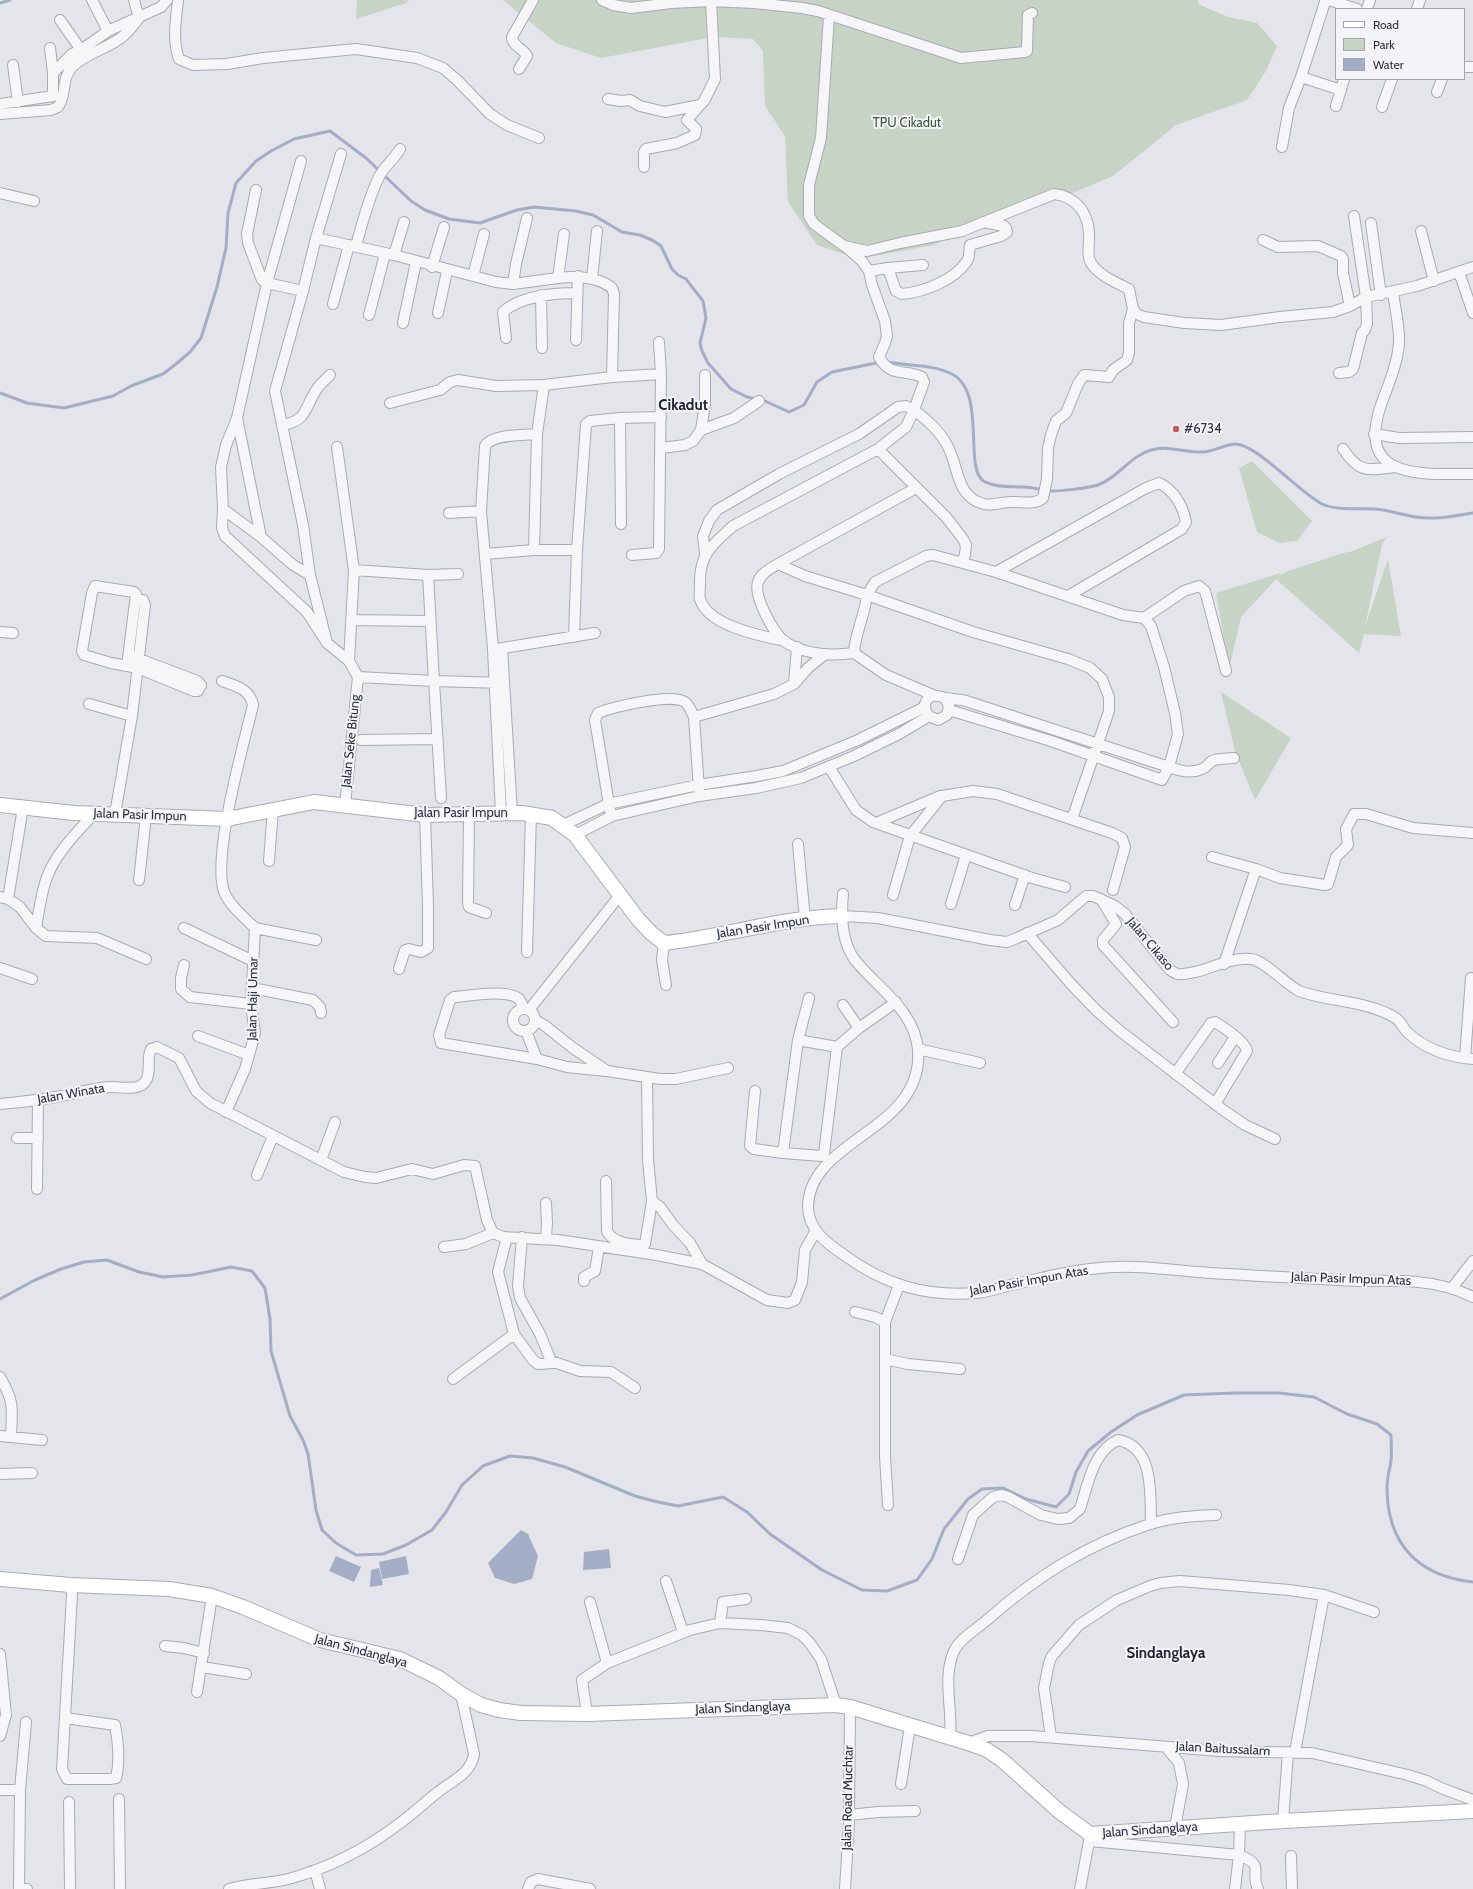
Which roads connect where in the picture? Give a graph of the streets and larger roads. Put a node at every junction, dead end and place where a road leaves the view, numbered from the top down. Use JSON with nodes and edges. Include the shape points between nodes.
{"nodes":[{"id":1,"x":92,"y":0,"type":"edge"},
{"id":2,"x":134,"y":0,"type":"edge"},
{"id":3,"x":167,"y":0,"type":"edge"},
{"id":4,"x":178,"y":0,"type":"edge"},
{"id":5,"x":533,"y":0,"type":"edge"},
{"id":6,"x":602,"y":0,"type":"edge"},
{"id":7,"x":711,"y":1,"type":"edge"},
{"id":8,"x":1354,"y":8,"type":"edge"},
{"id":9,"x":1032,"y":12,"type":"dead end"},
{"id":10,"x":829,"y":16,"type":"junction"},
{"id":11,"x":139,"y":18,"type":"junction"},
{"id":12,"x":60,"y":20,"type":"dead end"},
{"id":13,"x":108,"y":31,"type":"junction"},
{"id":14,"x":50,"y":48,"type":"dead end"},
{"id":15,"x":81,"y":50,"type":"junction"},
{"id":16,"x":13,"y":65,"type":"dead end"},
{"id":17,"x":519,"y":69,"type":"dead end"},
{"id":18,"x":53,"y":73,"type":"junction"},
{"id":19,"x":1301,"y":78,"type":"junction"},
{"id":20,"x":1344,"y":80,"type":"edge"},
{"id":21,"x":1392,"y":80,"type":"edge"},
{"id":22,"x":1442,"y":80,"type":"edge"},
{"id":23,"x":1340,"y":90,"type":"junction"},
{"id":24,"x":1437,"y":92,"type":"dead end"},
{"id":25,"x":608,"y":99,"type":"dead end"},
{"id":26,"x":18,"y":102,"type":"junction"},
{"id":27,"x":0,"y":104,"type":"edge"},
{"id":28,"x":700,"y":105,"type":"junction"},
{"id":29,"x":1336,"y":106,"type":"dead end"},
{"id":30,"x":1382,"y":107,"type":"dead end"},
{"id":31,"x":0,"y":114,"type":"edge"},
{"id":32,"x":539,"y":138,"type":"dead end"},
{"id":33,"x":1282,"y":147,"type":"dead end"},
{"id":34,"x":400,"y":150,"type":"dead end"},
{"id":35,"x":340,"y":154,"type":"dead end"},
{"id":36,"x":301,"y":160,"type":"dead end"},
{"id":37,"x":644,"y":167,"type":"dead end"},
{"id":38,"x":256,"y":190,"type":"dead end"},
{"id":39,"x":0,"y":193,"type":"edge"},
{"id":40,"x":34,"y":201,"type":"dead end"},
{"id":41,"x":1354,"y":216,"type":"dead end"},
{"id":42,"x":527,"y":218,"type":"dead end"},
{"id":43,"x":404,"y":222,"type":"dead end"},
{"id":44,"x":981,"y":222,"type":"junction"},
{"id":45,"x":1371,"y":223,"type":"dead end"},
{"id":46,"x":444,"y":227,"type":"dead end"},
{"id":47,"x":597,"y":231,"type":"dead end"},
{"id":48,"x":1421,"y":231,"type":"dead end"},
{"id":49,"x":484,"y":234,"type":"dead end"},
{"id":50,"x":564,"y":234,"type":"dead end"},
{"id":51,"x":316,"y":238,"type":"junction"},
{"id":52,"x":1263,"y":240,"type":"dead end"},
{"id":53,"x":353,"y":246,"type":"junction"},
{"id":54,"x":844,"y":246,"type":"junction"},
{"id":55,"x":389,"y":255,"type":"junction"},
{"id":56,"x":416,"y":262,"type":"junction"},
{"id":57,"x":432,"y":266,"type":"junction"},
{"id":58,"x":923,"y":266,"type":"dead end"},
{"id":59,"x":1473,"y":267,"type":"edge"},
{"id":60,"x":888,"y":268,"type":"junction"},
{"id":61,"x":448,"y":271,"type":"junction"},
{"id":62,"x":870,"y":271,"type":"junction"},
{"id":63,"x":1459,"y":272,"type":"junction"},
{"id":64,"x":473,"y":276,"type":"junction"},
{"id":65,"x":578,"y":276,"type":"junction"},
{"id":66,"x":558,"y":278,"type":"junction"},
{"id":67,"x":592,"y":279,"type":"junction"},
{"id":68,"x":1434,"y":281,"type":"junction"},
{"id":69,"x":267,"y":283,"type":"junction"},
{"id":70,"x":513,"y":284,"type":"junction"},
{"id":71,"x":303,"y":291,"type":"junction"},
{"id":72,"x":1393,"y":292,"type":"junction"},
{"id":73,"x":577,"y":293,"type":"junction"},
{"id":74,"x":1381,"y":295,"type":"junction"},
{"id":75,"x":541,"y":296,"type":"junction"},
{"id":76,"x":1366,"y":297,"type":"junction"},
{"id":77,"x":333,"y":304,"type":"dead end"},
{"id":78,"x":1350,"y":306,"type":"junction"},
{"id":79,"x":1134,"y":309,"type":"junction"},
{"id":80,"x":438,"y":313,"type":"dead end"},
{"id":81,"x":1473,"y":313,"type":"edge"},
{"id":82,"x":369,"y":315,"type":"dead end"},
{"id":83,"x":403,"y":323,"type":"dead end"},
{"id":84,"x":506,"y":338,"type":"dead end"},
{"id":85,"x":576,"y":340,"type":"dead end"},
{"id":86,"x":660,"y":342,"type":"dead end"},
{"id":87,"x":542,"y":348,"type":"dead end"},
{"id":88,"x":1339,"y":373,"type":"dead end"},
{"id":89,"x":661,"y":374,"type":"junction"},
{"id":90,"x":330,"y":375,"type":"dead end"},
{"id":91,"x":705,"y":375,"type":"dead end"},
{"id":92,"x":612,"y":377,"type":"junction"},
{"id":93,"x":544,"y":385,"type":"junction"},
{"id":94,"x":759,"y":402,"type":"dead end"},
{"id":95,"x":390,"y":403,"type":"dead end"},
{"id":96,"x":914,"y":410,"type":"junction"},
{"id":97,"x":661,"y":417,"type":"junction"},
{"id":98,"x":237,"y":418,"type":"junction"},
{"id":99,"x":620,"y":418,"type":"junction"},
{"id":100,"x":283,"y":425,"type":"junction"},
{"id":101,"x":701,"y":430,"type":"junction"},
{"id":102,"x":537,"y":434,"type":"junction"},
{"id":103,"x":1374,"y":434,"type":"junction"},
{"id":104,"x":1473,"y":437,"type":"edge"},
{"id":105,"x":337,"y":447,"type":"dead end"},
{"id":106,"x":661,"y":448,"type":"junction"},
{"id":107,"x":878,"y":449,"type":"junction"},
{"id":108,"x":1343,"y":449,"type":"dead end"},
{"id":109,"x":1380,"y":456,"type":"junction"},
{"id":110,"x":1395,"y":467,"type":"junction"},
{"id":111,"x":1373,"y":469,"type":"junction"},
{"id":112,"x":1473,"y":474,"type":"edge"},
{"id":113,"x":916,"y":488,"type":"junction"},
{"id":114,"x":223,"y":509,"type":"junction"},
{"id":115,"x":481,"y":512,"type":"junction"},
{"id":116,"x":449,"y":513,"type":"dead end"},
{"id":117,"x":621,"y":524,"type":"dead end"},
{"id":118,"x":261,"y":537,"type":"junction"},
{"id":119,"x":534,"y":550,"type":"junction"},
{"id":120,"x":577,"y":550,"type":"junction"},
{"id":121,"x":485,"y":554,"type":"junction"},
{"id":122,"x":705,"y":554,"type":"junction"},
{"id":123,"x":632,"y":555,"type":"dead end"},
{"id":124,"x":962,"y":562,"type":"junction"},
{"id":125,"x":778,"y":564,"type":"junction"},
{"id":126,"x":354,"y":570,"type":"junction"},
{"id":127,"x":996,"y":572,"type":"junction"},
{"id":128,"x":458,"y":574,"type":"dead end"},
{"id":129,"x":310,"y":575,"type":"junction"},
{"id":130,"x":428,"y":575,"type":"junction"},
{"id":131,"x":867,"y":595,"type":"junction"},
{"id":132,"x":1068,"y":596,"type":"junction"},
{"id":133,"x":136,"y":600,"type":"junction"},
{"id":134,"x":1144,"y":618,"type":"junction"},
{"id":135,"x":352,"y":620,"type":"junction"},
{"id":136,"x":429,"y":621,"type":"junction"},
{"id":137,"x":0,"y":632,"type":"edge"},
{"id":138,"x":13,"y":633,"type":"dead end"},
{"id":139,"x":595,"y":633,"type":"dead end"},
{"id":140,"x":574,"y":637,"type":"junction"},
{"id":141,"x":784,"y":641,"type":"junction"},
{"id":142,"x":327,"y":643,"type":"junction"},
{"id":143,"x":797,"y":647,"type":"junction"},
{"id":144,"x":497,"y":649,"type":"junction"},
{"id":145,"x":854,"y":653,"type":"junction"},
{"id":146,"x":826,"y":654,"type":"junction"},
{"id":147,"x":129,"y":655,"type":"junction"},
{"id":148,"x":349,"y":661,"type":"junction"},
{"id":149,"x":138,"y":663,"type":"junction"},
{"id":150,"x":127,"y":666,"type":"junction"},
{"id":151,"x":1226,"y":671,"type":"dead end"},
{"id":152,"x":358,"y":677,"type":"junction"},
{"id":153,"x":222,"y":681,"type":"dead end"},
{"id":154,"x":434,"y":681,"type":"junction"},
{"id":155,"x":493,"y":683,"type":"junction"},
{"id":156,"x":504,"y":683,"type":"junction"},
{"id":157,"x":794,"y":684,"type":"junction"},
{"id":158,"x":933,"y":696,"type":"junction"},
{"id":159,"x":945,"y":698,"type":"junction"},
{"id":160,"x":89,"y":704,"type":"dead end"},
{"id":161,"x":949,"y":710,"type":"junction"},
{"id":162,"x":927,"y":712,"type":"junction"},
{"id":163,"x":132,"y":716,"type":"junction"},
{"id":164,"x":694,"y":717,"type":"junction"},
{"id":165,"x":437,"y":739,"type":"junction"},
{"id":166,"x":361,"y":740,"type":"dead end"},
{"id":167,"x":1098,"y":745,"type":"junction"},
{"id":168,"x":1094,"y":757,"type":"junction"},
{"id":169,"x":1234,"y":758,"type":"dead end"},
{"id":170,"x":829,"y":767,"type":"junction"},
{"id":171,"x":1169,"y":767,"type":"junction"},
{"id":172,"x":498,"y":778,"type":"junction"},
{"id":173,"x":510,"y":778,"type":"junction"},
{"id":174,"x":698,"y":785,"type":"junction"},
{"id":175,"x":699,"y":796,"type":"junction"},
{"id":176,"x":942,"y":796,"type":"junction"},
{"id":177,"x":441,"y":798,"type":"dead end"},
{"id":178,"x":608,"y":804,"type":"junction"},
{"id":179,"x":0,"y":805,"type":"edge"},
{"id":180,"x":345,"y":805,"type":"junction"},
{"id":181,"x":23,"y":808,"type":"junction"},
{"id":182,"x":273,"y":809,"type":"junction"},
{"id":183,"x":506,"y":813,"type":"junction"},
{"id":184,"x":90,"y":814,"type":"junction"},
{"id":185,"x":115,"y":814,"type":"junction"},
{"id":186,"x":425,"y":815,"type":"junction"},
{"id":187,"x":469,"y":815,"type":"junction"},
{"id":188,"x":532,"y":815,"type":"junction"},
{"id":189,"x":146,"y":816,"type":"junction"},
{"id":190,"x":612,"y":816,"type":"junction"},
{"id":191,"x":1072,"y":818,"type":"junction"},
{"id":192,"x":227,"y":819,"type":"junction"},
{"id":193,"x":876,"y":823,"type":"junction"},
{"id":194,"x":563,"y":826,"type":"junction"},
{"id":195,"x":1473,"y":833,"type":"edge"},
{"id":196,"x":575,"y":835,"type":"junction"},
{"id":197,"x":910,"y":836,"type":"junction"},
{"id":198,"x":798,"y":844,"type":"dead end"},
{"id":199,"x":966,"y":855,"type":"junction"},
{"id":200,"x":1212,"y":857,"type":"dead end"},
{"id":201,"x":270,"y":860,"type":"dead end"},
{"id":202,"x":1256,"y":869,"type":"junction"},
{"id":203,"x":1025,"y":875,"type":"junction"},
{"id":204,"x":140,"y":880,"type":"dead end"},
{"id":205,"x":1065,"y":887,"type":"dead end"},
{"id":206,"x":1113,"y":890,"type":"dead end"},
{"id":207,"x":843,"y":894,"type":"dead end"},
{"id":208,"x":620,"y":895,"type":"junction"},
{"id":209,"x":893,"y":895,"type":"dead end"},
{"id":210,"x":4,"y":898,"type":"edge"},
{"id":211,"x":1100,"y":898,"type":"junction"},
{"id":212,"x":951,"y":904,"type":"dead end"},
{"id":213,"x":1015,"y":905,"type":"dead end"},
{"id":214,"x":486,"y":913,"type":"dead end"},
{"id":215,"x":842,"y":916,"type":"junction"},
{"id":216,"x":805,"y":920,"type":"junction"},
{"id":217,"x":36,"y":928,"type":"junction"},
{"id":218,"x":184,"y":928,"type":"dead end"},
{"id":219,"x":255,"y":928,"type":"junction"},
{"id":220,"x":1027,"y":933,"type":"junction"},
{"id":221,"x":316,"y":940,"type":"dead end"},
{"id":222,"x":664,"y":942,"type":"junction"},
{"id":223,"x":527,"y":952,"type":"dead end"},
{"id":224,"x":146,"y":959,"type":"dead end"},
{"id":225,"x":253,"y":961,"type":"junction"},
{"id":226,"x":1224,"y":964,"type":"junction"},
{"id":227,"x":184,"y":965,"type":"dead end"},
{"id":228,"x":0,"y":968,"type":"edge"},
{"id":229,"x":399,"y":969,"type":"dead end"},
{"id":230,"x":1471,"y":978,"type":"dead end"},
{"id":231,"x":32,"y":979,"type":"dead end"},
{"id":232,"x":666,"y":985,"type":"dead end"},
{"id":233,"x":252,"y":988,"type":"junction"},
{"id":234,"x":809,"y":998,"type":"dead end"},
{"id":235,"x":896,"y":1002,"type":"junction"},
{"id":236,"x":251,"y":1004,"type":"junction"},
{"id":237,"x":843,"y":1004,"type":"dead end"},
{"id":238,"x":526,"y":1009,"type":"junction"},
{"id":239,"x":321,"y":1013,"type":"dead end"},
{"id":240,"x":535,"y":1020,"type":"junction"},
{"id":241,"x":1173,"y":1022,"type":"dead end"},
{"id":242,"x":859,"y":1028,"type":"junction"},
{"id":243,"x":526,"y":1031,"type":"junction"},
{"id":244,"x":198,"y":1036,"type":"dead end"},
{"id":245,"x":1235,"y":1037,"type":"junction"},
{"id":246,"x":798,"y":1040,"type":"junction"},
{"id":247,"x":837,"y":1047,"type":"junction"},
{"id":248,"x":918,"y":1049,"type":"junction"},
{"id":249,"x":250,"y":1055,"type":"junction"},
{"id":250,"x":537,"y":1059,"type":"junction"},
{"id":251,"x":1469,"y":1059,"type":"edge"},
{"id":252,"x":980,"y":1063,"type":"dead end"},
{"id":253,"x":1218,"y":1063,"type":"dead end"},
{"id":254,"x":728,"y":1068,"type":"dead end"},
{"id":255,"x":607,"y":1071,"type":"junction"},
{"id":256,"x":1175,"y":1074,"type":"junction"},
{"id":257,"x":647,"y":1077,"type":"junction"},
{"id":258,"x":755,"y":1091,"type":"dead end"},
{"id":259,"x":38,"y":1100,"type":"junction"},
{"id":260,"x":0,"y":1104,"type":"edge"},
{"id":261,"x":1215,"y":1104,"type":"junction"},
{"id":262,"x":226,"y":1112,"type":"junction"},
{"id":263,"x":335,"y":1122,"type":"dead end"},
{"id":264,"x":273,"y":1136,"type":"junction"},
{"id":265,"x":17,"y":1138,"type":"dead end"},
{"id":266,"x":38,"y":1138,"type":"junction"},
{"id":267,"x":1275,"y":1139,"type":"dead end"},
{"id":268,"x":783,"y":1153,"type":"junction"},
{"id":269,"x":321,"y":1160,"type":"junction"},
{"id":270,"x":257,"y":1175,"type":"dead end"},
{"id":271,"x":606,"y":1181,"type":"dead end"},
{"id":272,"x":37,"y":1189,"type":"dead end"},
{"id":273,"x":652,"y":1201,"type":"junction"},
{"id":274,"x":546,"y":1203,"type":"dead end"},
{"id":275,"x":815,"y":1232,"type":"junction"},
{"id":276,"x":493,"y":1233,"type":"junction"},
{"id":277,"x":507,"y":1237,"type":"junction"},
{"id":278,"x":522,"y":1237,"type":"junction"},
{"id":279,"x":546,"y":1239,"type":"junction"},
{"id":280,"x":444,"y":1247,"type":"dead end"},
{"id":281,"x":599,"y":1247,"type":"junction"},
{"id":282,"x":1473,"y":1261,"type":"edge"},
{"id":283,"x":702,"y":1264,"type":"junction"},
{"id":284,"x":584,"y":1281,"type":"dead end"},
{"id":285,"x":899,"y":1284,"type":"junction"},
{"id":286,"x":1452,"y":1288,"type":"junction"},
{"id":287,"x":1473,"y":1297,"type":"edge"},
{"id":288,"x":855,"y":1312,"type":"dead end"},
{"id":289,"x":885,"y":1322,"type":"junction"},
{"id":290,"x":514,"y":1334,"type":"junction"},
{"id":291,"x":885,"y":1359,"type":"junction"},
{"id":292,"x":554,"y":1363,"type":"junction"},
{"id":293,"x":960,"y":1369,"type":"dead end"},
{"id":294,"x":0,"y":1377,"type":"edge"},
{"id":295,"x":454,"y":1379,"type":"dead end"},
{"id":296,"x":635,"y":1388,"type":"dead end"},
{"id":297,"x":0,"y":1436,"type":"edge"},
{"id":298,"x":11,"y":1437,"type":"junction"},
{"id":299,"x":42,"y":1440,"type":"dead end"},
{"id":300,"x":32,"y":1473,"type":"dead end"},
{"id":301,"x":0,"y":1474,"type":"edge"},
{"id":302,"x":888,"y":1504,"type":"dead end"},
{"id":303,"x":1216,"y":1515,"type":"dead end"},
{"id":304,"x":1151,"y":1524,"type":"junction"},
{"id":305,"x":958,"y":1559,"type":"dead end"},
{"id":306,"x":0,"y":1579,"type":"edge"},
{"id":307,"x":666,"y":1581,"type":"dead end"},
{"id":308,"x":71,"y":1585,"type":"junction"},
{"id":309,"x":1324,"y":1595,"type":"junction"},
{"id":310,"x":212,"y":1596,"type":"junction"},
{"id":311,"x":746,"y":1599,"type":"dead end"},
{"id":312,"x":590,"y":1602,"type":"dead end"},
{"id":313,"x":1374,"y":1612,"type":"dead end"},
{"id":314,"x":720,"y":1623,"type":"junction"},
{"id":315,"x":683,"y":1632,"type":"junction"},
{"id":316,"x":165,"y":1646,"type":"dead end"},
{"id":317,"x":204,"y":1653,"type":"junction"},
{"id":318,"x":0,"y":1654,"type":"edge"},
{"id":319,"x":607,"y":1663,"type":"junction"},
{"id":320,"x":202,"y":1667,"type":"junction"},
{"id":321,"x":246,"y":1674,"type":"dead end"},
{"id":322,"x":197,"y":1692,"type":"dead end"},
{"id":323,"x":461,"y":1694,"type":"junction"},
{"id":324,"x":843,"y":1706,"type":"junction"},
{"id":325,"x":586,"y":1714,"type":"junction"},
{"id":326,"x":65,"y":1718,"type":"junction"},
{"id":327,"x":26,"y":1722,"type":"dead end"},
{"id":328,"x":910,"y":1726,"type":"junction"},
{"id":329,"x":0,"y":1736,"type":"edge"},
{"id":330,"x":1051,"y":1737,"type":"junction"},
{"id":331,"x":950,"y":1738,"type":"junction"},
{"id":332,"x":968,"y":1743,"type":"junction"},
{"id":333,"x":1166,"y":1746,"type":"junction"},
{"id":334,"x":1292,"y":1752,"type":"junction"},
{"id":335,"x":901,"y":1784,"type":"dead end"},
{"id":336,"x":0,"y":1790,"type":"edge"},
{"id":337,"x":20,"y":1790,"type":"junction"},
{"id":338,"x":119,"y":1799,"type":"dead end"},
{"id":339,"x":1473,"y":1800,"type":"edge"},
{"id":340,"x":69,"y":1802,"type":"dead end"},
{"id":341,"x":915,"y":1811,"type":"dead end"},
{"id":342,"x":1473,"y":1811,"type":"edge"},
{"id":343,"x":849,"y":1815,"type":"junction"},
{"id":344,"x":1283,"y":1821,"type":"junction"},
{"id":345,"x":1240,"y":1824,"type":"junction"},
{"id":346,"x":1175,"y":1828,"type":"junction"},
{"id":347,"x":1090,"y":1838,"type":"junction"},
{"id":348,"x":1239,"y":1855,"type":"junction"},
{"id":349,"x":1290,"y":1856,"type":"dead end"},
{"id":350,"x":315,"y":1870,"type":"junction"},
{"id":351,"x":568,"y":1887,"type":"edge"},
{"id":352,"x":22,"y":1889,"type":"edge"},
{"id":353,"x":70,"y":1889,"type":"edge"},
{"id":354,"x":120,"y":1889,"type":"edge"},
{"id":355,"x":229,"y":1889,"type":"edge"},
{"id":356,"x":320,"y":1889,"type":"edge"},
{"id":357,"x":528,"y":1889,"type":"edge"},
{"id":358,"x":590,"y":1889,"type":"edge"},
{"id":359,"x":845,"y":1889,"type":"edge"},
{"id":360,"x":1080,"y":1889,"type":"edge"},
{"id":361,"x":1235,"y":1889,"type":"edge"},
{"id":362,"x":1258,"y":1889,"type":"edge"},
{"id":363,"x":1292,"y":1889,"type":"edge"}],
"edges":[{"from":1,"to":13,"type":"street"},
{"from":2,"to":11,"type":"street"},
{"from":3,"to":11,"type":"street","via":[[161,7]]},
{"from":4,"to":32,"type":"street","via":[[174,36],[177,51],[180,59],[193,65],[227,64],[356,49],[417,58],[443,68],[496,118],[521,132]]},
{"from":5,"to":17,"type":"street","via":[[512,37],[513,42],[527,56]]},
{"from":6,"to":7,"type":"street","via":[[631,8]]},
{"from":7,"to":10,"type":"street","via":[[802,8]]},
{"from":7,"to":28,"type":"street","via":[[715,79],[708,96]]},
{"from":8,"to":19,"type":"street","via":[[1332,1],[1325,2]]},
{"from":9,"to":10,"type":"street","via":[[1026,22],[1027,51],[961,58]]},
{"from":10,"to":54,"type":"street","via":[[821,138],[809,185],[808,208],[814,224]]},
{"from":11,"to":13,"type":"street"},
{"from":11,"to":31,"type":"street","via":[[122,38],[95,51],[71,69],[66,76],[63,98],[58,107],[51,110]]},
{"from":12,"to":15,"type":"street"},
{"from":13,"to":15,"type":"street"},
{"from":14,"to":18,"type":"street"},
{"from":15,"to":18,"type":"street","via":[[72,54]]},
{"from":16,"to":26,"type":"street"},
{"from":18,"to":26,"type":"street","via":[[53,96]]},
{"from":19,"to":23,"type":"street"},
{"from":19,"to":33,"type":"street","via":[[1289,108]]},
{"from":20,"to":23,"type":"street"},
{"from":21,"to":30,"type":"street"},
{"from":22,"to":24,"type":"street"},
{"from":23,"to":29,"type":"street"},
{"from":25,"to":28,"type":"street","via":[[621,102],[630,100],[640,106],[665,112]]},
{"from":26,"to":27,"type":"street"},
{"from":28,"to":37,"type":"street","via":[[687,120],[696,129],[695,135],[677,143],[646,149]]},
{"from":34,"to":53,"type":"street","via":[[378,177]]},
{"from":35,"to":51,"type":"street"},
{"from":36,"to":69,"type":"street"},
{"from":38,"to":69,"type":"street","via":[[247,226],[248,243],[262,280]]},
{"from":39,"to":40,"type":"street"},
{"from":41,"to":76,"type":"street"},
{"from":42,"to":70,"type":"street"},
{"from":43,"to":55,"type":"street"},
{"from":44,"to":54,"type":"street","via":[[962,231],[867,251]]},
{"from":44,"to":60,"type":"street","via":[[1004,226],[1007,232],[970,245],[968,260],[946,280],[902,294],[896,290]]},
{"from":44,"to":79,"type":"street","via":[[1054,194],[1063,195],[1076,202],[1086,219],[1090,261],[1104,275],[1129,289]]},
{"from":45,"to":74,"type":"street"},
{"from":46,"to":57,"type":"street"},
{"from":47,"to":67,"type":"street"},
{"from":48,"to":68,"type":"street"},
{"from":49,"to":64,"type":"street"},
{"from":50,"to":66,"type":"street"},
{"from":51,"to":53,"type":"street"},
{"from":51,"to":71,"type":"street"},
{"from":52,"to":78,"type":"street","via":[[1278,247],[1318,246],[1341,256],[1344,259],[1343,273]]},
{"from":53,"to":55,"type":"street"},
{"from":53,"to":77,"type":"street"},
{"from":54,"to":62,"type":"street"},
{"from":55,"to":56,"type":"street"},
{"from":55,"to":82,"type":"street"},
{"from":56,"to":57,"type":"street"},
{"from":56,"to":83,"type":"street"},
{"from":57,"to":61,"type":"street"},
{"from":58,"to":60,"type":"street"},
{"from":59,"to":63,"type":"street"},
{"from":60,"to":62,"type":"street"},
{"from":61,"to":64,"type":"street"},
{"from":61,"to":80,"type":"street"},
{"from":62,"to":96,"type":"street","via":[[887,336],[881,361],[898,373],[922,378],[924,382]]},
{"from":63,"to":68,"type":"street"},
{"from":63,"to":81,"type":"street"},
{"from":64,"to":70,"type":"street"},
{"from":65,"to":66,"type":"street"},
{"from":65,"to":67,"type":"street"},
{"from":65,"to":73,"type":"street"},
{"from":66,"to":70,"type":"street"},
{"from":67,"to":92,"type":"street","via":[[608,285],[614,294]]},
{"from":68,"to":72,"type":"street"},
{"from":69,"to":71,"type":"street"},
{"from":69,"to":98,"type":"street"},
{"from":71,"to":100,"type":"street","via":[[275,391]]},
{"from":72,"to":74,"type":"street"},
{"from":72,"to":103,"type":"street","via":[[1399,343],[1390,384]]},
{"from":73,"to":75,"type":"street","via":[[551,293]]},
{"from":73,"to":85,"type":"street"},
{"from":74,"to":76,"type":"street"},
{"from":75,"to":84,"type":"street","via":[[512,306],[503,312]]},
{"from":75,"to":87,"type":"street"},
{"from":76,"to":78,"type":"street"},
{"from":76,"to":88,"type":"street","via":[[1367,324],[1362,333],[1353,369]]},
{"from":78,"to":79,"type":"street","via":[[1333,312],[1280,316],[1221,325],[1144,317],[1137,314]]},
{"from":79,"to":96,"type":"street","via":[[1129,323],[1127,360],[1113,370],[1109,377],[1084,375],[1066,413],[1056,421],[1048,448],[1046,493],[1039,501],[988,505],[977,502],[960,485],[948,446],[928,420]]},
{"from":86,"to":89,"type":"street"},
{"from":89,"to":92,"type":"street"},
{"from":89,"to":97,"type":"street"},
{"from":90,"to":100,"type":"street","via":[[315,392],[305,413],[293,423]]},
{"from":91,"to":101,"type":"street","via":[[705,404]]},
{"from":92,"to":93,"type":"street"},
{"from":93,"to":95,"type":"street","via":[[496,386],[458,380],[450,382],[440,390]]},
{"from":93,"to":102,"type":"street"},
{"from":94,"to":101,"type":"street","via":[[734,418]]},
{"from":96,"to":107,"type":"street","via":[[906,427]]},
{"from":96,"to":122,"type":"street","via":[[906,406],[898,407],[859,434],[779,474],[716,510],[703,536]]},
{"from":97,"to":99,"type":"street"},
{"from":97,"to":106,"type":"street"},
{"from":98,"to":114,"type":"street","via":[[226,445],[221,467]]},
{"from":98,"to":118,"type":"street"},
{"from":99,"to":117,"type":"street"},
{"from":99,"to":120,"type":"street","via":[[590,421],[586,424]]},
{"from":100,"to":129,"type":"street"},
{"from":101,"to":106,"type":"street","via":[[693,441],[685,445]]},
{"from":102,"to":115,"type":"street","via":[[502,437],[487,442]]},
{"from":102,"to":119,"type":"street"},
{"from":103,"to":104,"type":"street","via":[[1399,438]]},
{"from":103,"to":109,"type":"street"},
{"from":105,"to":126,"type":"street"},
{"from":106,"to":123,"type":"street","via":[[659,549],[656,553]]},
{"from":107,"to":113,"type":"street"},
{"from":107,"to":122,"type":"street","via":[[733,526]]},
{"from":108,"to":111,"type":"street","via":[[1352,463],[1364,470]]},
{"from":109,"to":110,"type":"street"},
{"from":109,"to":111,"type":"street"},
{"from":110,"to":111,"type":"street"},
{"from":110,"to":112,"type":"street","via":[[1429,474]]},
{"from":113,"to":124,"type":"street","via":[[946,516],[963,539],[966,545]]},
{"from":113,"to":125,"type":"street"},
{"from":114,"to":118,"type":"street"},
{"from":114,"to":142,"type":"street","via":[[222,528],[225,536],[307,612]]},
{"from":115,"to":116,"type":"street"},
{"from":115,"to":121,"type":"street"},
{"from":118,"to":129,"type":"street","via":[[293,565]]},
{"from":119,"to":120,"type":"street"},
{"from":119,"to":121,"type":"street"},
{"from":120,"to":140,"type":"street"},
{"from":121,"to":144,"type":"street"},
{"from":122,"to":141,"type":"street","via":[[700,568],[700,599],[708,613],[722,622],[750,633]]},
{"from":124,"to":127,"type":"street"},
{"from":124,"to":131,"type":"street","via":[[939,556],[926,556],[875,582]]},
{"from":125,"to":131,"type":"street","via":[[805,576]]},
{"from":125,"to":141,"type":"street","via":[[764,573],[757,583],[758,593],[771,626]]},
{"from":126,"to":130,"type":"street"},
{"from":126,"to":135,"type":"street"},
{"from":127,"to":132,"type":"street"},
{"from":127,"to":132,"type":"street","via":[[1146,488],[1159,483],[1165,486],[1184,510],[1186,522],[1182,529]]},
{"from":128,"to":130,"type":"street"},
{"from":129,"to":142,"type":"street"},
{"from":130,"to":136,"type":"street"},
{"from":131,"to":145,"type":"street"},
{"from":131,"to":167,"type":"street","via":[[973,632],[1068,659],[1090,668],[1102,679],[1109,697],[1109,711]]},
{"from":132,"to":134,"type":"street","via":[[1123,615]]},
{"from":133,"to":147,"type":"street"},
{"from":133,"to":149,"type":"street","via":[[143,600],[145,605]]},
{"from":133,"to":150,"type":"street","via":[[134,592],[95,586],[82,651],[86,656]]},
{"from":134,"to":151,"type":"street","via":[[1184,590],[1199,586],[1208,602]]},
{"from":134,"to":171,"type":"street","via":[[1151,626],[1175,713],[1178,734]]},
{"from":135,"to":136,"type":"street"},
{"from":135,"to":148,"type":"street"},
{"from":136,"to":154,"type":"street"},
{"from":137,"to":138,"type":"street"},
{"from":139,"to":140,"type":"street"},
{"from":140,"to":144,"type":"street"},
{"from":141,"to":143,"type":"street"},
{"from":142,"to":148,"type":"street"},
{"from":143,"to":146,"type":"street"},
{"from":143,"to":157,"type":"street"},
{"from":144,"to":155,"type":"street"},
{"from":144,"to":156,"type":"street"},
{"from":145,"to":146,"type":"street"},
{"from":145,"to":158,"type":"street","via":[[886,675]]},
{"from":146,"to":157,"type":"street","via":[[808,668]]},
{"from":147,"to":149,"type":"street"},
{"from":147,"to":150,"type":"street"},
{"from":148,"to":152,"type":"street"},
{"from":149,"to":149,"type":"street","via":[[197,681],[200,688],[194,691]]},
{"from":149,"to":150,"type":"street"},
{"from":149,"to":163,"type":"street"},
{"from":152,"to":154,"type":"street"},
{"from":152,"to":180,"type":"street","name":"Jalan Seke Bitung"},
{"from":153,"to":192,"type":"street","via":[[245,690],[252,698],[253,705]]},
{"from":154,"to":155,"type":"street"},
{"from":154,"to":165,"type":"street"},
{"from":155,"to":156,"type":"street"},
{"from":155,"to":172,"type":"street"},
{"from":156,"to":173,"type":"street"},
{"from":157,"to":164,"type":"street","via":[[774,694]]},
{"from":158,"to":159,"type":"street"},
{"from":158,"to":162,"type":"street","via":[[926,702]]},
{"from":159,"to":161,"type":"street"},
{"from":159,"to":167,"type":"street","via":[[963,700]]},
{"from":160,"to":163,"type":"street"},
{"from":161,"to":162,"type":"street","via":[[938,720]]},
{"from":161,"to":168,"type":"street"},
{"from":162,"to":170,"type":"street","via":[[898,734]]},
{"from":162,"to":174,"type":"street","via":[[783,771]]},
{"from":163,"to":185,"type":"street"},
{"from":164,"to":174,"type":"street"},
{"from":164,"to":178,"type":"street","via":[[686,703],[674,698],[658,699],[598,713],[596,720]]},
{"from":165,"to":166,"type":"street"},
{"from":165,"to":177,"type":"street"},
{"from":167,"to":168,"type":"street"},
{"from":167,"to":171,"type":"street"},
{"from":168,"to":171,"type":"street","via":[[1162,780]]},
{"from":168,"to":191,"type":"street"},
{"from":169,"to":171,"type":"street","via":[[1216,760],[1195,771],[1180,772]]},
{"from":170,"to":175,"type":"street","via":[[794,780]]},
{"from":170,"to":193,"type":"street","via":[[856,810]]},
{"from":172,"to":173,"type":"street"},
{"from":172,"to":183,"type":"street"},
{"from":173,"to":183,"type":"street"},
{"from":174,"to":175,"type":"street"},
{"from":174,"to":178,"type":"street"},
{"from":175,"to":190,"type":"street"},
{"from":176,"to":191,"type":"street","via":[[973,791],[997,794]]},
{"from":176,"to":193,"type":"street"},
{"from":176,"to":197,"type":"street"},
{"from":178,"to":190,"type":"street"},
{"from":178,"to":194,"type":"street"},
{"from":179,"to":181,"type":"street","name":"Jalan Pasir Impun"},
{"from":180,"to":182,"type":"street","name":"Jalan Pasir Impun","via":[[314,802]]},
{"from":180,"to":186,"type":"street","name":"Jalan Pasir Impun"},
{"from":181,"to":184,"type":"street","name":"Jalan Pasir Impun"},
{"from":181,"to":210,"type":"street"},
{"from":182,"to":192,"type":"street","name":"Jalan Pasir Impun"},
{"from":182,"to":201,"type":"street"},
{"from":183,"to":187,"type":"street","name":"Jalan Pasir Impun"},
{"from":183,"to":188,"type":"street","name":"Jalan Pasir Impun"},
{"from":184,"to":185,"type":"street","name":"Jalan Pasir Impun"},
{"from":184,"to":217,"type":"street","via":[[90,818],[64,848],[47,877]]},
{"from":185,"to":189,"type":"street","name":"Jalan Pasir Impun"},
{"from":186,"to":187,"type":"street","name":"Jalan Pasir Impun"},
{"from":186,"to":229,"type":"street","via":[[428,948],[421,952],[405,950]]},
{"from":187,"to":214,"type":"street","via":[[468,903],[469,906]]},
{"from":188,"to":194,"type":"street","name":"Jalan Pasir Impun","via":[[552,818]]},
{"from":188,"to":223,"type":"street"},
{"from":189,"to":192,"type":"street","name":"Jalan Pasir Impun"},
{"from":189,"to":204,"type":"street"},
{"from":190,"to":196,"type":"street"},
{"from":191,"to":206,"type":"street","via":[[1112,832],[1124,841],[1125,847]]},
{"from":192,"to":219,"type":"street","via":[[220,876],[225,894]]},
{"from":193,"to":197,"type":"street"},
{"from":194,"to":196,"type":"street","name":"Jalan Pasir Impun"},
{"from":195,"to":202,"type":"street","via":[[1413,828],[1357,813],[1346,829],[1348,845],[1336,857],[1328,884],[1321,886],[1280,878]]},
{"from":196,"to":208,"type":"street","name":"Jalan Pasir Impun"},
{"from":197,"to":199,"type":"street"},
{"from":197,"to":209,"type":"street"},
{"from":198,"to":216,"type":"street"},
{"from":199,"to":203,"type":"street"},
{"from":199,"to":212,"type":"street"},
{"from":200,"to":202,"type":"street"},
{"from":202,"to":226,"type":"street"},
{"from":203,"to":205,"type":"street"},
{"from":203,"to":213,"type":"street"},
{"from":207,"to":215,"type":"street"},
{"from":208,"to":222,"type":"street","name":"Jalan Pasir Impun","via":[[651,933]]},
{"from":208,"to":238,"type":"street"},
{"from":210,"to":217,"type":"street","via":[[20,907]]},
{"from":211,"to":220,"type":"street","via":[[1086,896],[1065,916]]},
{"from":211,"to":226,"type":"street","name":"Jalan Cikaso","via":[[1125,914],[1174,973],[1180,975]]},
{"from":211,"to":241,"type":"street","via":[[1116,924],[1103,940],[1103,945]]},
{"from":215,"to":216,"type":"street","name":"Jalan Pasir Impun"},
{"from":215,"to":220,"type":"street","via":[[883,919],[1006,942]]},
{"from":215,"to":235,"type":"street","via":[[847,942],[854,958]]},
{"from":216,"to":222,"type":"street","name":"Jalan Pasir Impun"},
{"from":217,"to":224,"type":"street","via":[[46,936],[97,938]]},
{"from":218,"to":225,"type":"street"},
{"from":219,"to":221,"type":"street"},
{"from":219,"to":225,"type":"street","name":"Jalan Haji Umar"},
{"from":220,"to":256,"type":"street","via":[[1098,1011]]},
{"from":222,"to":232,"type":"street","via":[[662,960]]},
{"from":225,"to":233,"type":"street","name":"Jalan Haji Umar"},
{"from":226,"to":251,"type":"street","name":"Jalan Cikaso","via":[[1240,959],[1258,961],[1298,990],[1380,1010],[1399,1021],[1420,1043],[1436,1051]]},
{"from":227,"to":236,"type":"street","via":[[181,989],[190,997]]},
{"from":228,"to":231,"type":"street"},
{"from":230,"to":251,"type":"street"},
{"from":233,"to":236,"type":"street","name":"Jalan Haji Umar"},
{"from":233,"to":239,"type":"street","via":[[314,1000]]},
{"from":234,"to":246,"type":"street"},
{"from":235,"to":242,"type":"street"},
{"from":235,"to":248,"type":"street","via":[[907,1018]]},
{"from":236,"to":249,"type":"street","name":"Jalan Haji Umar","via":[[255,1034]]},
{"from":237,"to":242,"type":"street"},
{"from":238,"to":240,"type":"street","via":[[534,1014]]},
{"from":238,"to":243,"type":"street","via":[[516,1013],[513,1021],[518,1029]]},
{"from":238,"to":250,"type":"street","via":[[521,1001],[512,996],[498,994],[454,997],[450,1000],[439,1040],[441,1043]]},
{"from":240,"to":243,"type":"street","via":[[534,1025]]},
{"from":240,"to":255,"type":"street"},
{"from":242,"to":247,"type":"street"},
{"from":243,"to":250,"type":"street"},
{"from":244,"to":249,"type":"street"},
{"from":245,"to":253,"type":"street"},
{"from":245,"to":256,"type":"street","via":[[1216,1022],[1211,1023]]},
{"from":245,"to":261,"type":"street","via":[[1245,1044],[1247,1051]]},
{"from":246,"to":247,"type":"street"},
{"from":246,"to":268,"type":"street"},
{"from":247,"to":268,"type":"street","via":[[824,1154],[821,1156]]},
{"from":248,"to":252,"type":"street"},
{"from":248,"to":275,"type":"street","via":[[914,1079],[905,1098],[880,1123],[828,1163],[817,1177],[808,1206]]},
{"from":249,"to":262,"type":"street","name":"Jalan Haji Umar"},
{"from":250,"to":255,"type":"street","via":[[567,1067]]},
{"from":254,"to":257,"type":"street","via":[[676,1079]]},
{"from":255,"to":257,"type":"street"},
{"from":256,"to":261,"type":"street"},
{"from":257,"to":273,"type":"street","via":[[648,1160]]},
{"from":258,"to":268,"type":"street","via":[[750,1146],[754,1149]]},
{"from":259,"to":260,"type":"street","name":"Jalan Winata"},
{"from":259,"to":262,"type":"street","name":"Jalan Winata","via":[[104,1087],[140,1086],[145,1082],[148,1073],[149,1052],[157,1047],[180,1058],[196,1091]]},
{"from":259,"to":266,"type":"street"},
{"from":261,"to":267,"type":"street","via":[[1245,1125]]},
{"from":262,"to":264,"type":"street"},
{"from":263,"to":269,"type":"street"},
{"from":264,"to":269,"type":"street"},
{"from":264,"to":270,"type":"street"},
{"from":265,"to":266,"type":"street"},
{"from":266,"to":272,"type":"street"},
{"from":269,"to":276,"type":"street","via":[[344,1172],[376,1178],[412,1169],[433,1174],[464,1165],[475,1166],[486,1220]]},
{"from":271,"to":273,"type":"street","via":[[607,1231],[610,1237],[616,1240],[645,1244]]},
{"from":273,"to":283,"type":"street","via":[[690,1243]]},
{"from":274,"to":279,"type":"street"},
{"from":275,"to":283,"type":"street","via":[[805,1250],[802,1282],[795,1300],[788,1303],[767,1300]]},
{"from":275,"to":285,"type":"street","name":"Jalan Pasir Impun Atas","via":[[854,1263]]},
{"from":276,"to":277,"type":"street"},
{"from":276,"to":280,"type":"street","via":[[466,1244]]},
{"from":277,"to":278,"type":"street"},
{"from":277,"to":290,"type":"street","via":[[498,1272]]},
{"from":278,"to":279,"type":"street"},
{"from":278,"to":292,"type":"street","via":[[518,1286],[520,1298]]},
{"from":279,"to":281,"type":"street"},
{"from":281,"to":283,"type":"street"},
{"from":281,"to":284,"type":"street","via":[[595,1272],[584,1277]]},
{"from":282,"to":286,"type":"street"},
{"from":285,"to":286,"type":"street","name":"Jalan Pasir Impun Atas","via":[[933,1293],[978,1293],[1068,1272],[1116,1266],[1358,1281],[1398,1280]]},
{"from":285,"to":289,"type":"street"},
{"from":286,"to":287,"type":"street","name":"Jalan Pasir Impun Atas"},
{"from":288,"to":289,"type":"street"},
{"from":289,"to":291,"type":"street"},
{"from":290,"to":292,"type":"street","via":[[538,1364]]},
{"from":290,"to":295,"type":"street"},
{"from":291,"to":293,"type":"street"},
{"from":291,"to":302,"type":"street","via":[[885,1457]]},
{"from":292,"to":296,"type":"street","via":[[580,1371],[611,1372]]},
{"from":294,"to":298,"type":"street","via":[[12,1403]]},
{"from":297,"to":298,"type":"street"},
{"from":298,"to":299,"type":"street"},
{"from":300,"to":301,"type":"street"},
{"from":303,"to":304,"type":"street"},
{"from":304,"to":305,"type":"street","via":[[1150,1480],[1145,1464],[1136,1448],[1128,1442],[1118,1440],[1104,1448],[1096,1462],[1080,1509],[1069,1518],[1041,1516],[1008,1496],[993,1496],[973,1515]]},
{"from":304,"to":331,"type":"street","via":[[1073,1557],[1033,1582],[957,1647],[948,1683]]},
{"from":306,"to":308,"type":"street","name":"Jalan Sindanglaya"},
{"from":307,"to":315,"type":"street"},
{"from":308,"to":310,"type":"street","name":"Jalan Sindanglaya","via":[[169,1588]]},
{"from":308,"to":326,"type":"street"},
{"from":309,"to":313,"type":"street"},
{"from":309,"to":330,"type":"street","via":[[1180,1581],[1160,1583],[1118,1600],[1079,1625],[1052,1656],[1044,1688]]},
{"from":309,"to":334,"type":"street"},
{"from":310,"to":317,"type":"street"},
{"from":310,"to":323,"type":"street","name":"Jalan Sindanglaya","via":[[320,1640],[400,1659],[439,1678]]},
{"from":311,"to":314,"type":"street","via":[[723,1602]]},
{"from":312,"to":319,"type":"street"},
{"from":314,"to":315,"type":"street","name":"Jalan Road Muchtar"},
{"from":314,"to":324,"type":"street","name":"Jalan Road Muchtar","via":[[788,1628],[802,1635],[816,1650]]},
{"from":315,"to":319,"type":"street","name":"Jalan Road Muchtar"},
{"from":316,"to":317,"type":"street"},
{"from":317,"to":320,"type":"street"},
{"from":318,"to":329,"type":"street","via":[[6,1715]]},
{"from":319,"to":325,"type":"street","name":"Jalan Road Muchtar","via":[[582,1680]]},
{"from":320,"to":321,"type":"street"},
{"from":320,"to":322,"type":"street"},
{"from":323,"to":325,"type":"street","name":"Jalan Sindanglaya","via":[[481,1705],[498,1710]]},
{"from":323,"to":350,"type":"street","via":[[474,1754],[473,1763],[468,1771],[374,1841]]},
{"from":324,"to":325,"type":"street","name":"Jalan Sindanglaya"},
{"from":324,"to":328,"type":"street","name":"Jalan Sindanglaya"},
{"from":324,"to":343,"type":"street","name":"Jalan Road Muchtar"},
{"from":326,"to":326,"type":"street","via":[[115,1725],[118,1770],[116,1778],[67,1779],[62,1769]]},
{"from":327,"to":337,"type":"street"},
{"from":328,"to":331,"type":"street","name":"Jalan Sindanglaya"},
{"from":328,"to":335,"type":"street"},
{"from":330,"to":332,"type":"street","name":"Jalan Baitussalam","via":[[988,1736]]},
{"from":330,"to":333,"type":"street","name":"Jalan Baitussalam"},
{"from":331,"to":332,"type":"street","name":"Jalan Sindanglaya"},
{"from":332,"to":347,"type":"street","name":"Jalan Sindanglaya","via":[[987,1750],[1002,1760]]},
{"from":333,"to":334,"type":"street","name":"Jalan Baitussalam","via":[[1219,1751]]},
{"from":333,"to":346,"type":"street","via":[[1180,1763],[1184,1784]]},
{"from":334,"to":339,"type":"street","name":"Jalan Baitussalam","via":[[1312,1753],[1408,1775]]},
{"from":334,"to":344,"type":"street"},
{"from":336,"to":337,"type":"street"},
{"from":337,"to":352,"type":"street"},
{"from":338,"to":354,"type":"street"},
{"from":340,"to":353,"type":"street"},
{"from":341,"to":343,"type":"street"},
{"from":342,"to":344,"type":"street","name":"Jalan Sindanglaya"},
{"from":343,"to":359,"type":"street","name":"Jalan Road Muchtar"},
{"from":344,"to":345,"type":"street","name":"Jalan Sindanglaya"},
{"from":345,"to":346,"type":"street","name":"Jalan Sindanglaya"},
{"from":345,"to":348,"type":"street"},
{"from":346,"to":347,"type":"street","name":"Jalan Sindanglaya"},
{"from":347,"to":348,"type":"street"},
{"from":347,"to":360,"type":"street"},
{"from":348,"to":361,"type":"street"},
{"from":348,"to":362,"type":"street","via":[[1254,1862]]},
{"from":349,"to":363,"type":"street"},
{"from":350,"to":355,"type":"street","via":[[290,1879]]},
{"from":350,"to":356,"type":"street"},
{"from":351,"to":357,"type":"street","via":[[538,1879],[531,1882]]},
{"from":351,"to":358,"type":"street"}]}
